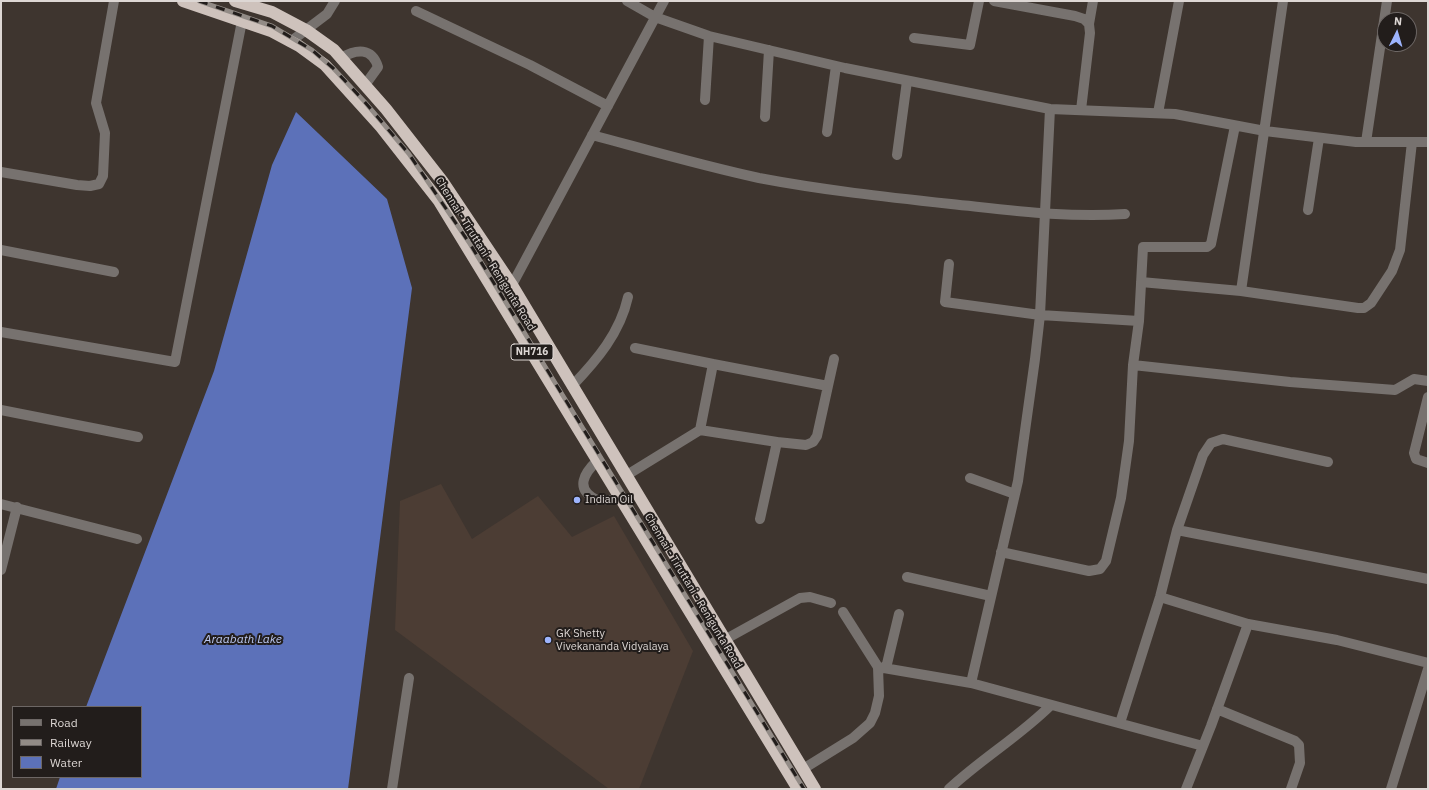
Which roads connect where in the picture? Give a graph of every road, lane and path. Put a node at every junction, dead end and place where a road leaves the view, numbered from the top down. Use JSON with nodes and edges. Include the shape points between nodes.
{"nodes":[{"id":1,"x":114,"y":1,"type":"edge"},
{"id":2,"x":183,"y":1,"type":"edge"},
{"id":3,"x":235,"y":1,"type":"edge"},
{"id":4,"x":335,"y":1,"type":"edge"},
{"id":5,"x":627,"y":1,"type":"edge"},
{"id":6,"x":664,"y":1,"type":"edge"},
{"id":7,"x":979,"y":1,"type":"edge"},
{"id":8,"x":994,"y":1,"type":"edge"},
{"id":9,"x":1093,"y":1,"type":"edge"},
{"id":10,"x":1179,"y":1,"type":"edge"},
{"id":11,"x":1283,"y":1,"type":"edge"},
{"id":12,"x":1387,"y":1,"type":"edge"},
{"id":13,"x":416,"y":11,"type":"dead end"},
{"id":14,"x":655,"y":17,"type":"junction"},
{"id":15,"x":242,"y":21,"type":"junction"},
{"id":16,"x":1089,"y":24,"type":"junction"},
{"id":17,"x":306,"y":30,"type":"junction"},
{"id":18,"x":709,"y":36,"type":"junction"},
{"id":19,"x":914,"y":38,"type":"dead end"},
{"id":20,"x":290,"y":42,"type":"junction"},
{"id":21,"x":769,"y":50,"type":"junction"},
{"id":22,"x":341,"y":58,"type":"junction"},
{"id":23,"x":836,"y":66,"type":"junction"},
{"id":24,"x":907,"y":81,"type":"junction"},
{"id":25,"x":365,"y":85,"type":"junction"},
{"id":26,"x":705,"y":100,"type":"dead end"},
{"id":27,"x":608,"y":106,"type":"junction"},
{"id":28,"x":1050,"y":109,"type":"junction"},
{"id":29,"x":1081,"y":110,"type":"junction"},
{"id":30,"x":1158,"y":113,"type":"junction"},
{"id":31,"x":765,"y":117,"type":"dead end"},
{"id":32,"x":1235,"y":126,"type":"junction"},
{"id":33,"x":1265,"y":131,"type":"junction"},
{"id":34,"x":827,"y":132,"type":"dead end"},
{"id":35,"x":592,"y":135,"type":"junction"},
{"id":36,"x":1319,"y":138,"type":"junction"},
{"id":37,"x":1366,"y":142,"type":"junction"},
{"id":38,"x":1412,"y":142,"type":"junction"},
{"id":39,"x":1428,"y":142,"type":"edge"},
{"id":40,"x":896,"y":155,"type":"dead end"},
{"id":41,"x":1,"y":172,"type":"edge"},
{"id":42,"x":1308,"y":210,"type":"dead end"},
{"id":43,"x":1046,"y":214,"type":"junction"},
{"id":44,"x":1125,"y":214,"type":"dead end"},
{"id":45,"x":1,"y":250,"type":"edge"},
{"id":46,"x":949,"y":264,"type":"dead end"},
{"id":47,"x":114,"y":272,"type":"dead end"},
{"id":48,"x":1141,"y":282,"type":"junction"},
{"id":49,"x":512,"y":285,"type":"junction"},
{"id":50,"x":1240,"y":291,"type":"junction"},
{"id":51,"x":496,"y":294,"type":"junction"},
{"id":52,"x":628,"y":297,"type":"dead end"},
{"id":53,"x":1040,"y":315,"type":"junction"},
{"id":54,"x":1139,"y":321,"type":"junction"},
{"id":55,"x":1,"y":332,"type":"edge"},
{"id":56,"x":635,"y":348,"type":"dead end"},
{"id":57,"x":834,"y":359,"type":"dead end"},
{"id":58,"x":713,"y":364,"type":"junction"},
{"id":59,"x":1133,"y":366,"type":"junction"},
{"id":60,"x":1428,"y":381,"type":"edge"},
{"id":61,"x":572,"y":386,"type":"junction"},
{"id":62,"x":828,"y":386,"type":"junction"},
{"id":63,"x":1428,"y":396,"type":"edge"},
{"id":64,"x":1,"y":410,"type":"edge"},
{"id":65,"x":700,"y":430,"type":"junction"},
{"id":66,"x":138,"y":436,"type":"dead end"},
{"id":67,"x":777,"y":442,"type":"junction"},
{"id":68,"x":598,"y":460,"type":"junction"},
{"id":69,"x":1328,"y":462,"type":"dead end"},
{"id":70,"x":1428,"y":463,"type":"edge"},
{"id":71,"x":627,"y":475,"type":"junction"},
{"id":72,"x":970,"y":478,"type":"dead end"},
{"id":73,"x":1015,"y":494,"type":"junction"},
{"id":74,"x":622,"y":500,"type":"junction"},
{"id":75,"x":1,"y":504,"type":"edge"},
{"id":76,"x":17,"y":507,"type":"junction"},
{"id":77,"x":760,"y":519,"type":"dead end"},
{"id":78,"x":1177,"y":530,"type":"junction"},
{"id":79,"x":136,"y":539,"type":"dead end"},
{"id":80,"x":1001,"y":552,"type":"junction"},
{"id":81,"x":1,"y":570,"type":"edge"},
{"id":82,"x":907,"y":577,"type":"dead end"},
{"id":83,"x":1428,"y":579,"type":"edge"},
{"id":84,"x":991,"y":596,"type":"junction"},
{"id":85,"x":1160,"y":597,"type":"junction"},
{"id":86,"x":831,"y":604,"type":"dead end"},
{"id":87,"x":843,"y":612,"type":"dead end"},
{"id":88,"x":899,"y":614,"type":"dead end"},
{"id":89,"x":1248,"y":624,"type":"junction"},
{"id":90,"x":726,"y":639,"type":"junction"},
{"id":91,"x":1428,"y":663,"type":"edge"},
{"id":92,"x":882,"y":668,"type":"junction"},
{"id":93,"x":1428,"y":669,"type":"edge"},
{"id":94,"x":409,"y":678,"type":"dead end"},
{"id":95,"x":971,"y":683,"type":"junction"},
{"id":96,"x":1051,"y":705,"type":"junction"},
{"id":97,"x":1217,"y":709,"type":"junction"},
{"id":98,"x":1120,"y":723,"type":"junction"},
{"id":99,"x":1203,"y":746,"type":"junction"},
{"id":100,"x":803,"y":769,"type":"junction"},
{"id":101,"x":392,"y":789,"type":"edge"},
{"id":102,"x":798,"y":789,"type":"edge"},
{"id":103,"x":815,"y":789,"type":"edge"},
{"id":104,"x":949,"y":789,"type":"edge"},
{"id":105,"x":1186,"y":789,"type":"edge"},
{"id":106,"x":1291,"y":789,"type":"edge"},
{"id":107,"x":1391,"y":789,"type":"edge"}],
"edges":[{"from":1,"to":41,"type":"street","via":[[96,103],[105,133],[103,176],[99,184],[77,185]]},
{"from":2,"to":15,"type":"highway","name":"Chennai - Tiruttani - Renigunta Road","number":"NH716"},
{"from":3,"to":17,"type":"highway","name":"Chennai - Tiruttani - Renigunta Road","number":"NH716","via":[[272,12]]},
{"from":4,"to":17,"type":"street","via":[[328,14]]},
{"from":5,"to":14,"type":"street"},
{"from":6,"to":14,"type":"street"},
{"from":7,"to":19,"type":"street","via":[[970,45]]},
{"from":8,"to":16,"type":"street","via":[[1075,16]]},
{"from":9,"to":16,"type":"street"},
{"from":10,"to":30,"type":"street"},
{"from":11,"to":33,"type":"street"},
{"from":12,"to":37,"type":"street"},
{"from":13,"to":27,"type":"street","via":[[530,65]]},
{"from":14,"to":18,"type":"street"},
{"from":14,"to":27,"type":"street"},
{"from":15,"to":20,"type":"highway","name":"Chennai - Tiruttani - Renigunta Road","number":"NH716","via":[[271,31]]},
{"from":15,"to":55,"type":"street","via":[[175,362]]},
{"from":16,"to":29,"type":"street"},
{"from":17,"to":20,"type":"street"},
{"from":17,"to":22,"type":"highway","name":"Chennai - Tiruttani - Renigunta Road","number":"NH716"},
{"from":18,"to":21,"type":"street"},
{"from":18,"to":26,"type":"street"},
{"from":20,"to":51,"type":"highway","name":"Chennai - Tiruttani - Renigunta Road","number":"NH716","via":[[325,65],[381,127],[438,201]]},
{"from":21,"to":23,"type":"street"},
{"from":21,"to":31,"type":"street"},
{"from":22,"to":25,"type":"highway","name":"Chennai - Tiruttani - Renigunta Road","number":"NH716"},
{"from":22,"to":25,"type":"street","via":[[357,50],[367,53],[376,60],[378,67]]},
{"from":23,"to":24,"type":"street"},
{"from":23,"to":34,"type":"street"},
{"from":24,"to":28,"type":"street"},
{"from":24,"to":40,"type":"street"},
{"from":25,"to":49,"type":"highway","name":"Chennai - Tiruttani - Renigunta Road","number":"NH716","via":[[443,182]]},
{"from":27,"to":35,"type":"street"},
{"from":28,"to":29,"type":"street"},
{"from":28,"to":43,"type":"street"},
{"from":29,"to":30,"type":"street"},
{"from":30,"to":32,"type":"street"},
{"from":32,"to":33,"type":"street"},
{"from":32,"to":48,"type":"street","via":[[1211,244],[1207,247],[1143,247]]},
{"from":33,"to":36,"type":"street"},
{"from":33,"to":50,"type":"street"},
{"from":35,"to":43,"type":"street","via":[[759,178],[826,190]]},
{"from":35,"to":49,"type":"street"},
{"from":36,"to":37,"type":"street"},
{"from":36,"to":42,"type":"street"},
{"from":37,"to":38,"type":"street"},
{"from":38,"to":39,"type":"street"},
{"from":38,"to":50,"type":"street","via":[[1400,250],[1392,271],[1371,303],[1364,308],[1358,308]]},
{"from":43,"to":44,"type":"street"},
{"from":43,"to":53,"type":"street"},
{"from":45,"to":47,"type":"street"},
{"from":46,"to":53,"type":"street","via":[[945,302]]},
{"from":48,"to":50,"type":"street"},
{"from":48,"to":54,"type":"street"},
{"from":49,"to":51,"type":"street"},
{"from":49,"to":61,"type":"highway","name":"Chennai - Tiruttani - Renigunta Road","number":"NH716"},
{"from":51,"to":68,"type":"highway","name":"Chennai - Tiruttani - Renigunta Road","number":"NH716"},
{"from":52,"to":61,"type":"street","via":[[624,315],[607,345]]},
{"from":53,"to":54,"type":"street"},
{"from":53,"to":73,"type":"street"},
{"from":54,"to":59,"type":"street"},
{"from":56,"to":58,"type":"street"},
{"from":57,"to":62,"type":"street"},
{"from":58,"to":62,"type":"street"},
{"from":58,"to":65,"type":"street"},
{"from":59,"to":60,"type":"street","via":[[1395,390],[1414,379]]},
{"from":59,"to":80,"type":"street","via":[[1129,441],[1121,498],[1106,561],[1100,569],[1089,571]]},
{"from":61,"to":71,"type":"highway","name":"Chennai - Tiruttani - Renigunta Road","number":"NH716"},
{"from":62,"to":67,"type":"street","via":[[817,436],[813,442],[806,445]]},
{"from":63,"to":70,"type":"street","via":[[1414,453],[1416,458]]},
{"from":64,"to":66,"type":"street"},
{"from":65,"to":67,"type":"street"},
{"from":65,"to":71,"type":"street"},
{"from":67,"to":77,"type":"street"},
{"from":68,"to":74,"type":"highway","name":"Chennai - Tiruttani - Renigunta Road","number":"NH716"},
{"from":68,"to":74,"type":"street","via":[[585,473],[582,482],[586,491],[597,500]]},
{"from":69,"to":78,"type":"street","via":[[1223,439],[1211,443],[1203,455]]},
{"from":71,"to":90,"type":"highway","name":"Chennai - Tiruttani - Renigunta Road","number":"NH716"},
{"from":72,"to":73,"type":"street"},
{"from":73,"to":80,"type":"street"},
{"from":74,"to":102,"type":"highway","name":"Chennai - Tiruttani - Renigunta Road","number":"NH716"},
{"from":75,"to":76,"type":"street"},
{"from":76,"to":79,"type":"street"},
{"from":76,"to":81,"type":"street"},
{"from":78,"to":83,"type":"street"},
{"from":78,"to":85,"type":"street"},
{"from":80,"to":84,"type":"street"},
{"from":82,"to":84,"type":"street"},
{"from":84,"to":95,"type":"street"},
{"from":85,"to":89,"type":"street"},
{"from":85,"to":98,"type":"street"},
{"from":86,"to":90,"type":"street","via":[[800,598]]},
{"from":87,"to":92,"type":"street"},
{"from":88,"to":92,"type":"street"},
{"from":89,"to":91,"type":"street","via":[[1337,640]]},
{"from":89,"to":97,"type":"street"},
{"from":90,"to":100,"type":"highway","name":"Chennai - Tiruttani - Renigunta Road","number":"NH716"},
{"from":92,"to":95,"type":"street"},
{"from":92,"to":100,"type":"street","via":[[878,701],[870,723],[853,738]]},
{"from":93,"to":107,"type":"street"},
{"from":94,"to":101,"type":"street"},
{"from":95,"to":96,"type":"street"},
{"from":96,"to":98,"type":"street"},
{"from":96,"to":104,"type":"street"},
{"from":97,"to":99,"type":"street"},
{"from":97,"to":106,"type":"street","via":[[1295,741],[1299,745],[1300,762]]},
{"from":98,"to":99,"type":"street"},
{"from":99,"to":105,"type":"street"},
{"from":100,"to":103,"type":"highway","name":"Chennai - Tiruttani - Renigunta Road","number":"NH716"}]}
